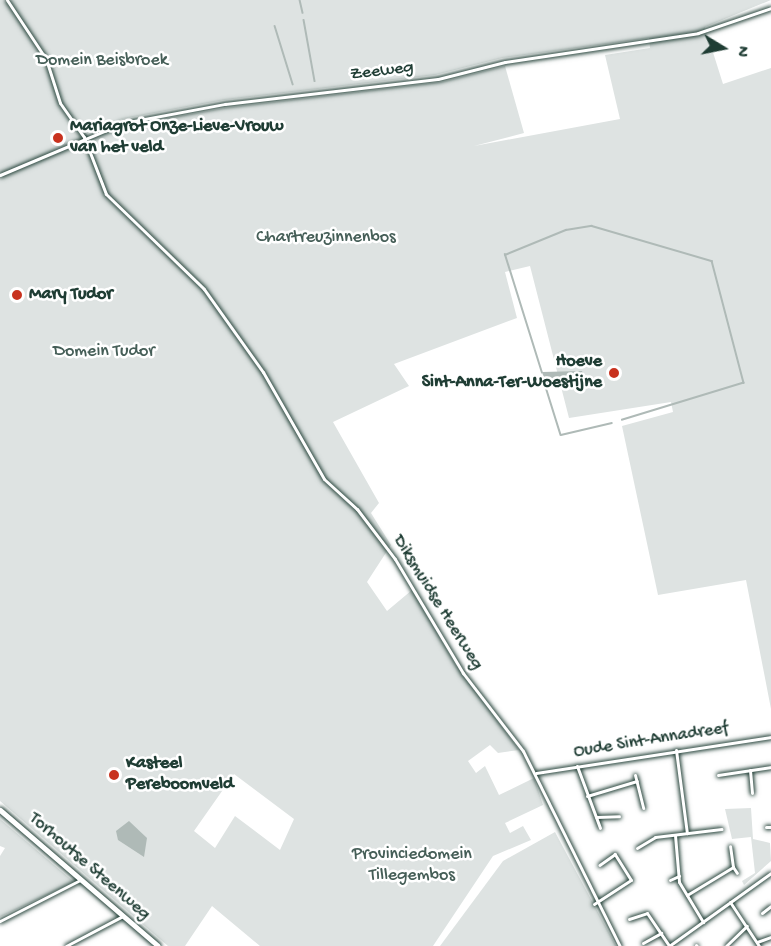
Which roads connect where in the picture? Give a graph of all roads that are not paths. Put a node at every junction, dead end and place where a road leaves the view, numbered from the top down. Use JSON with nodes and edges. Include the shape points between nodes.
{"nodes":[{"id":1,"x":7,"y":0,"type":"edge"},
{"id":2,"x":771,"y":8,"type":"edge"},
{"id":3,"x":84,"y":137,"type":"junction"},
{"id":4,"x":0,"y":175,"type":"edge"},
{"id":5,"x":771,"y":737,"type":"edge"},
{"id":6,"x":676,"y":750,"type":"junction"},
{"id":7,"x":577,"y":766,"type":"junction"},
{"id":8,"x":771,"y":767,"type":"edge"},
{"id":9,"x":750,"y":770,"type":"junction"},
{"id":10,"x":535,"y":773,"type":"junction"},
{"id":11,"x":635,"y":775,"type":"dead end"},
{"id":12,"x":718,"y":775,"type":"dead end"},
{"id":13,"x":637,"y":781,"type":"junction"},
{"id":14,"x":752,"y":793,"type":"dead end"},
{"id":15,"x":587,"y":796,"type":"junction"},
{"id":16,"x":643,"y":808,"type":"dead end"},
{"id":17,"x":0,"y":810,"type":"edge"},
{"id":18,"x":619,"y":816,"type":"dead end"},
{"id":19,"x":596,"y":817,"type":"junction"},
{"id":20,"x":600,"y":828,"type":"dead end"},
{"id":21,"x":722,"y":829,"type":"dead end"},
{"id":22,"x":687,"y":833,"type":"junction"},
{"id":23,"x":675,"y":835,"type":"junction"},
{"id":24,"x":730,"y":846,"type":"dead end"},
{"id":25,"x":637,"y":848,"type":"dead end"},
{"id":26,"x":599,"y":865,"type":"dead end"},
{"id":27,"x":733,"y":867,"type":"junction"},
{"id":28,"x":737,"y":873,"type":"dead end"},
{"id":29,"x":771,"y":873,"type":"edge"},
{"id":30,"x":679,"y":876,"type":"junction"},
{"id":31,"x":80,"y":880,"type":"junction"},
{"id":32,"x":669,"y":880,"type":"dead end"},
{"id":33,"x":687,"y":895,"type":"junction"},
{"id":34,"x":730,"y":902,"type":"junction"},
{"id":35,"x":594,"y":904,"type":"junction"},
{"id":36,"x":771,"y":906,"type":"edge"},
{"id":37,"x":762,"y":913,"type":"dead end"},
{"id":38,"x":123,"y":916,"type":"junction"},
{"id":39,"x":629,"y":920,"type":"dead end"},
{"id":40,"x":0,"y":921,"type":"edge"},
{"id":41,"x":703,"y":922,"type":"junction"},
{"id":42,"x":747,"y":926,"type":"junction"},
{"id":43,"x":660,"y":933,"type":"junction"},
{"id":44,"x":771,"y":937,"type":"edge"},
{"id":45,"x":643,"y":943,"type":"dead end"},
{"id":46,"x":758,"y":944,"type":"edge"},
{"id":47,"x":66,"y":946,"type":"edge"},
{"id":48,"x":158,"y":946,"type":"edge"},
{"id":49,"x":620,"y":946,"type":"edge"},
{"id":50,"x":669,"y":946,"type":"edge"},
{"id":51,"x":726,"y":946,"type":"edge"}],
"edges":[{"from":1,"to":3,"type":"street","name":"Diksmuidse Heerweg","via":[[46,59],[60,103]]},
{"from":2,"to":3,"type":"street","name":"Zeeweg","via":[[698,33],[505,62],[438,79],[225,104],[123,123]]},
{"from":3,"to":4,"type":"street","name":"Zeeweg"},
{"from":3,"to":10,"type":"street","name":"Diksmuidse Heerweg","via":[[106,194],[204,289],[263,372],[324,479],[357,509],[395,559],[463,673]]},
{"from":5,"to":6,"type":"street","name":"Oude Sint-Annadreef"},
{"from":6,"to":7,"type":"street","name":"Oude Sint-Annadreef"},
{"from":6,"to":22,"type":"street"},
{"from":7,"to":10,"type":"street","name":"Oude Sint-Annadreef"},
{"from":7,"to":15,"type":"street"},
{"from":8,"to":9,"type":"street"},
{"from":9,"to":12,"type":"street"},
{"from":9,"to":14,"type":"street"},
{"from":10,"to":35,"type":"street","name":"Diksmuidse Heerweg"},
{"from":11,"to":13,"type":"street"},
{"from":13,"to":15,"type":"street"},
{"from":13,"to":16,"type":"street"},
{"from":15,"to":19,"type":"street"},
{"from":17,"to":31,"type":"main road","name":"Torhoutse Steenweg"},
{"from":18,"to":19,"type":"street"},
{"from":19,"to":20,"type":"street"},
{"from":21,"to":22,"type":"street"},
{"from":22,"to":23,"type":"street"},
{"from":23,"to":25,"type":"street","via":[[652,838]]},
{"from":23,"to":30,"type":"street"},
{"from":24,"to":27,"type":"street"},
{"from":26,"to":35,"type":"street","via":[[615,854],[632,880]]},
{"from":27,"to":28,"type":"street"},
{"from":27,"to":33,"type":"street"},
{"from":29,"to":34,"type":"street"},
{"from":30,"to":32,"type":"street"},
{"from":30,"to":33,"type":"street"},
{"from":31,"to":38,"type":"main road","name":"Torhoutse Steenweg"},
{"from":31,"to":40,"type":"street"},
{"from":33,"to":41,"type":"street"},
{"from":34,"to":41,"type":"street"},
{"from":34,"to":42,"type":"street"},
{"from":35,"to":49,"type":"street","name":"Diksmuidse Heerweg"},
{"from":36,"to":37,"type":"street"},
{"from":38,"to":47,"type":"street"},
{"from":38,"to":48,"type":"main road","name":"Torhoutse Steenweg"},
{"from":39,"to":43,"type":"street","via":[[647,913]]},
{"from":41,"to":50,"type":"street"},
{"from":42,"to":46,"type":"street"},
{"from":42,"to":51,"type":"street"},
{"from":43,"to":45,"type":"street"},
{"from":43,"to":50,"type":"street"},
{"from":44,"to":46,"type":"street"}]}
